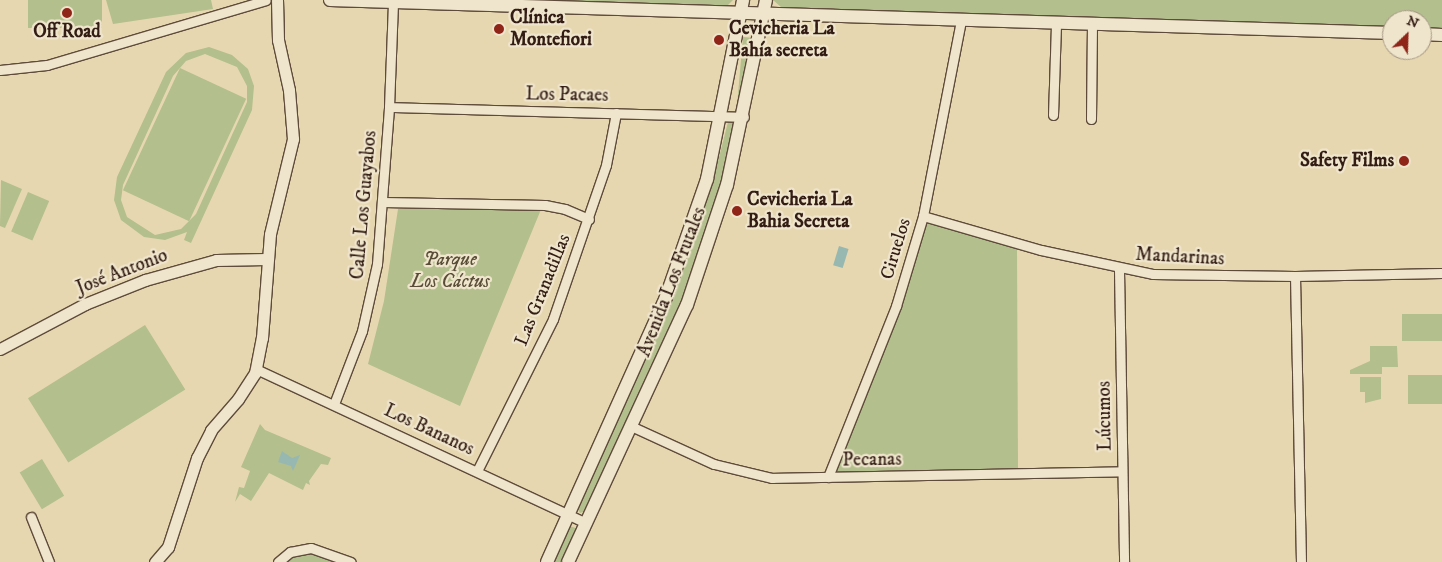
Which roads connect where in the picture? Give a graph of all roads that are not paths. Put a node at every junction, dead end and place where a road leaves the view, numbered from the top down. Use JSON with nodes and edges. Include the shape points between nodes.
{"nodes":[{"id":1,"x":266,"y":0,"type":"edge"},
{"id":2,"x":277,"y":0,"type":"edge"},
{"id":3,"x":330,"y":0,"type":"edge"},
{"id":4,"x":766,"y":0,"type":"edge"},
{"id":5,"x":393,"y":3,"type":"junction"},
{"id":6,"x":566,"y":4,"type":"edge"},
{"id":7,"x":742,"y":6,"type":"edge"},
{"id":8,"x":763,"y":13,"type":"junction"},
{"id":9,"x":961,"y":20,"type":"junction"},
{"id":10,"x":1056,"y":23,"type":"junction"},
{"id":11,"x":1092,"y":24,"type":"junction"},
{"id":12,"x":1382,"y":33,"type":"edge"},
{"id":13,"x":0,"y":70,"type":"edge"},
{"id":14,"x":390,"y":107,"type":"junction"},
{"id":15,"x":616,"y":112,"type":"junction"},
{"id":16,"x":1053,"y":115,"type":"dead end"},
{"id":17,"x":721,"y":116,"type":"junction"},
{"id":18,"x":744,"y":116,"type":"junction"},
{"id":19,"x":1091,"y":119,"type":"dead end"},
{"id":20,"x":383,"y":202,"type":"junction"},
{"id":21,"x":923,"y":216,"type":"junction"},
{"id":22,"x":589,"y":219,"type":"junction"},
{"id":23,"x":266,"y":259,"type":"junction"},
{"id":24,"x":1119,"y":270,"type":"junction"},
{"id":25,"x":1442,"y":273,"type":"edge"},
{"id":26,"x":1295,"y":276,"type":"junction"},
{"id":27,"x":0,"y":349,"type":"edge"},
{"id":28,"x":256,"y":369,"type":"junction"},
{"id":29,"x":334,"y":404,"type":"junction"},
{"id":30,"x":633,"y":427,"type":"junction"},
{"id":31,"x":477,"y":470,"type":"junction"},
{"id":32,"x":1122,"y":471,"type":"junction"},
{"id":33,"x":828,"y":477,"type":"junction"},
{"id":34,"x":569,"y":515,"type":"junction"},
{"id":35,"x":31,"y":517,"type":"dead end"},
{"id":36,"x":586,"y":523,"type":"junction"},
{"id":37,"x":49,"y":562,"type":"edge"},
{"id":38,"x":156,"y":562,"type":"edge"},
{"id":39,"x":278,"y":562,"type":"edge"},
{"id":40,"x":350,"y":562,"type":"edge"},
{"id":41,"x":547,"y":562,"type":"edge"},
{"id":42,"x":568,"y":562,"type":"edge"},
{"id":43,"x":1124,"y":562,"type":"edge"},
{"id":44,"x":1301,"y":562,"type":"edge"}],
"edges":[{"from":1,"to":13,"type":"street","via":[[47,65]]},
{"from":2,"to":23,"type":"street","via":[[278,40],[288,90],[292,139],[274,208]]},
{"from":3,"to":5,"type":"main road"},
{"from":4,"to":8,"type":"main road","name":"Avenida Los Frutales"},
{"from":5,"to":6,"type":"main road"},
{"from":5,"to":14,"type":"street","name":"Calle Los Guayabos"},
{"from":6,"to":7,"type":"main road"},
{"from":7,"to":8,"type":"main road"},
{"from":7,"to":17,"type":"main road","name":"Avenida Los Frutales"},
{"from":8,"to":9,"type":"main road"},
{"from":8,"to":18,"type":"main road","name":"Avenida Los Frutales"},
{"from":9,"to":10,"type":"main road"},
{"from":9,"to":21,"type":"street","name":"Ciruelos"},
{"from":10,"to":11,"type":"main road"},
{"from":10,"to":16,"type":"street"},
{"from":11,"to":12,"type":"main road"},
{"from":11,"to":19,"type":"street"},
{"from":14,"to":15,"type":"street","name":"Los Pacaes"},
{"from":14,"to":20,"type":"street","name":"Calle Los Guayabos"},
{"from":15,"to":17,"type":"street","name":"Los Pacaes"},
{"from":15,"to":22,"type":"street","name":"Las Granadillas","via":[[606,166]]},
{"from":17,"to":18,"type":"street","name":"Los Pacaes"},
{"from":17,"to":34,"type":"main road","name":"Avenida Los Frutales","via":[[707,178],[666,297]]},
{"from":18,"to":30,"type":"main road","name":"Avenida Los Frutales","via":[[727,185],[687,306]]},
{"from":20,"to":22,"type":"street","via":[[544,205],[566,209]]},
{"from":20,"to":29,"type":"street","name":"Calle Los Guayabos","via":[[371,300]]},
{"from":21,"to":24,"type":"street","name":"Mandarinas"},
{"from":21,"to":33,"type":"street","name":"Ciruelos","via":[[896,306]]},
{"from":22,"to":31,"type":"street","name":"Las Granadillas","via":[[553,319]]},
{"from":23,"to":27,"type":"street","name":"José Antonio","via":[[216,260],[145,280],[85,304]]},
{"from":23,"to":28,"type":"street","via":[[263,322]]},
{"from":24,"to":26,"type":"street","name":"Mandarinas","via":[[1188,276]]},
{"from":24,"to":32,"type":"street","name":"Lúcumos"},
{"from":25,"to":26,"type":"street","name":"Mandarinas"},
{"from":26,"to":44,"type":"street"},
{"from":28,"to":29,"type":"street","name":"Los Bananos"},
{"from":28,"to":38,"type":"street","via":[[238,399],[211,430],[197,458],[168,547]]},
{"from":29,"to":31,"type":"street","name":"Los Bananos"},
{"from":30,"to":33,"type":"street","name":"Pecanas","via":[[714,464],[740,471],[772,478]]},
{"from":30,"to":36,"type":"main road","name":"Avenida Los Frutales"},
{"from":31,"to":34,"type":"street","name":"Los Bananos"},
{"from":32,"to":33,"type":"street","name":"Pecanas"},
{"from":32,"to":43,"type":"street","name":"Lúcumos"},
{"from":34,"to":36,"type":"street","name":"Los Bananos"},
{"from":34,"to":41,"type":"main road","name":"Avenida Los Frutales"},
{"from":35,"to":37,"type":"street"},
{"from":36,"to":42,"type":"main road","name":"Avenida Los Frutales"},
{"from":39,"to":40,"type":"street","via":[[290,552],[311,548]]}]}
